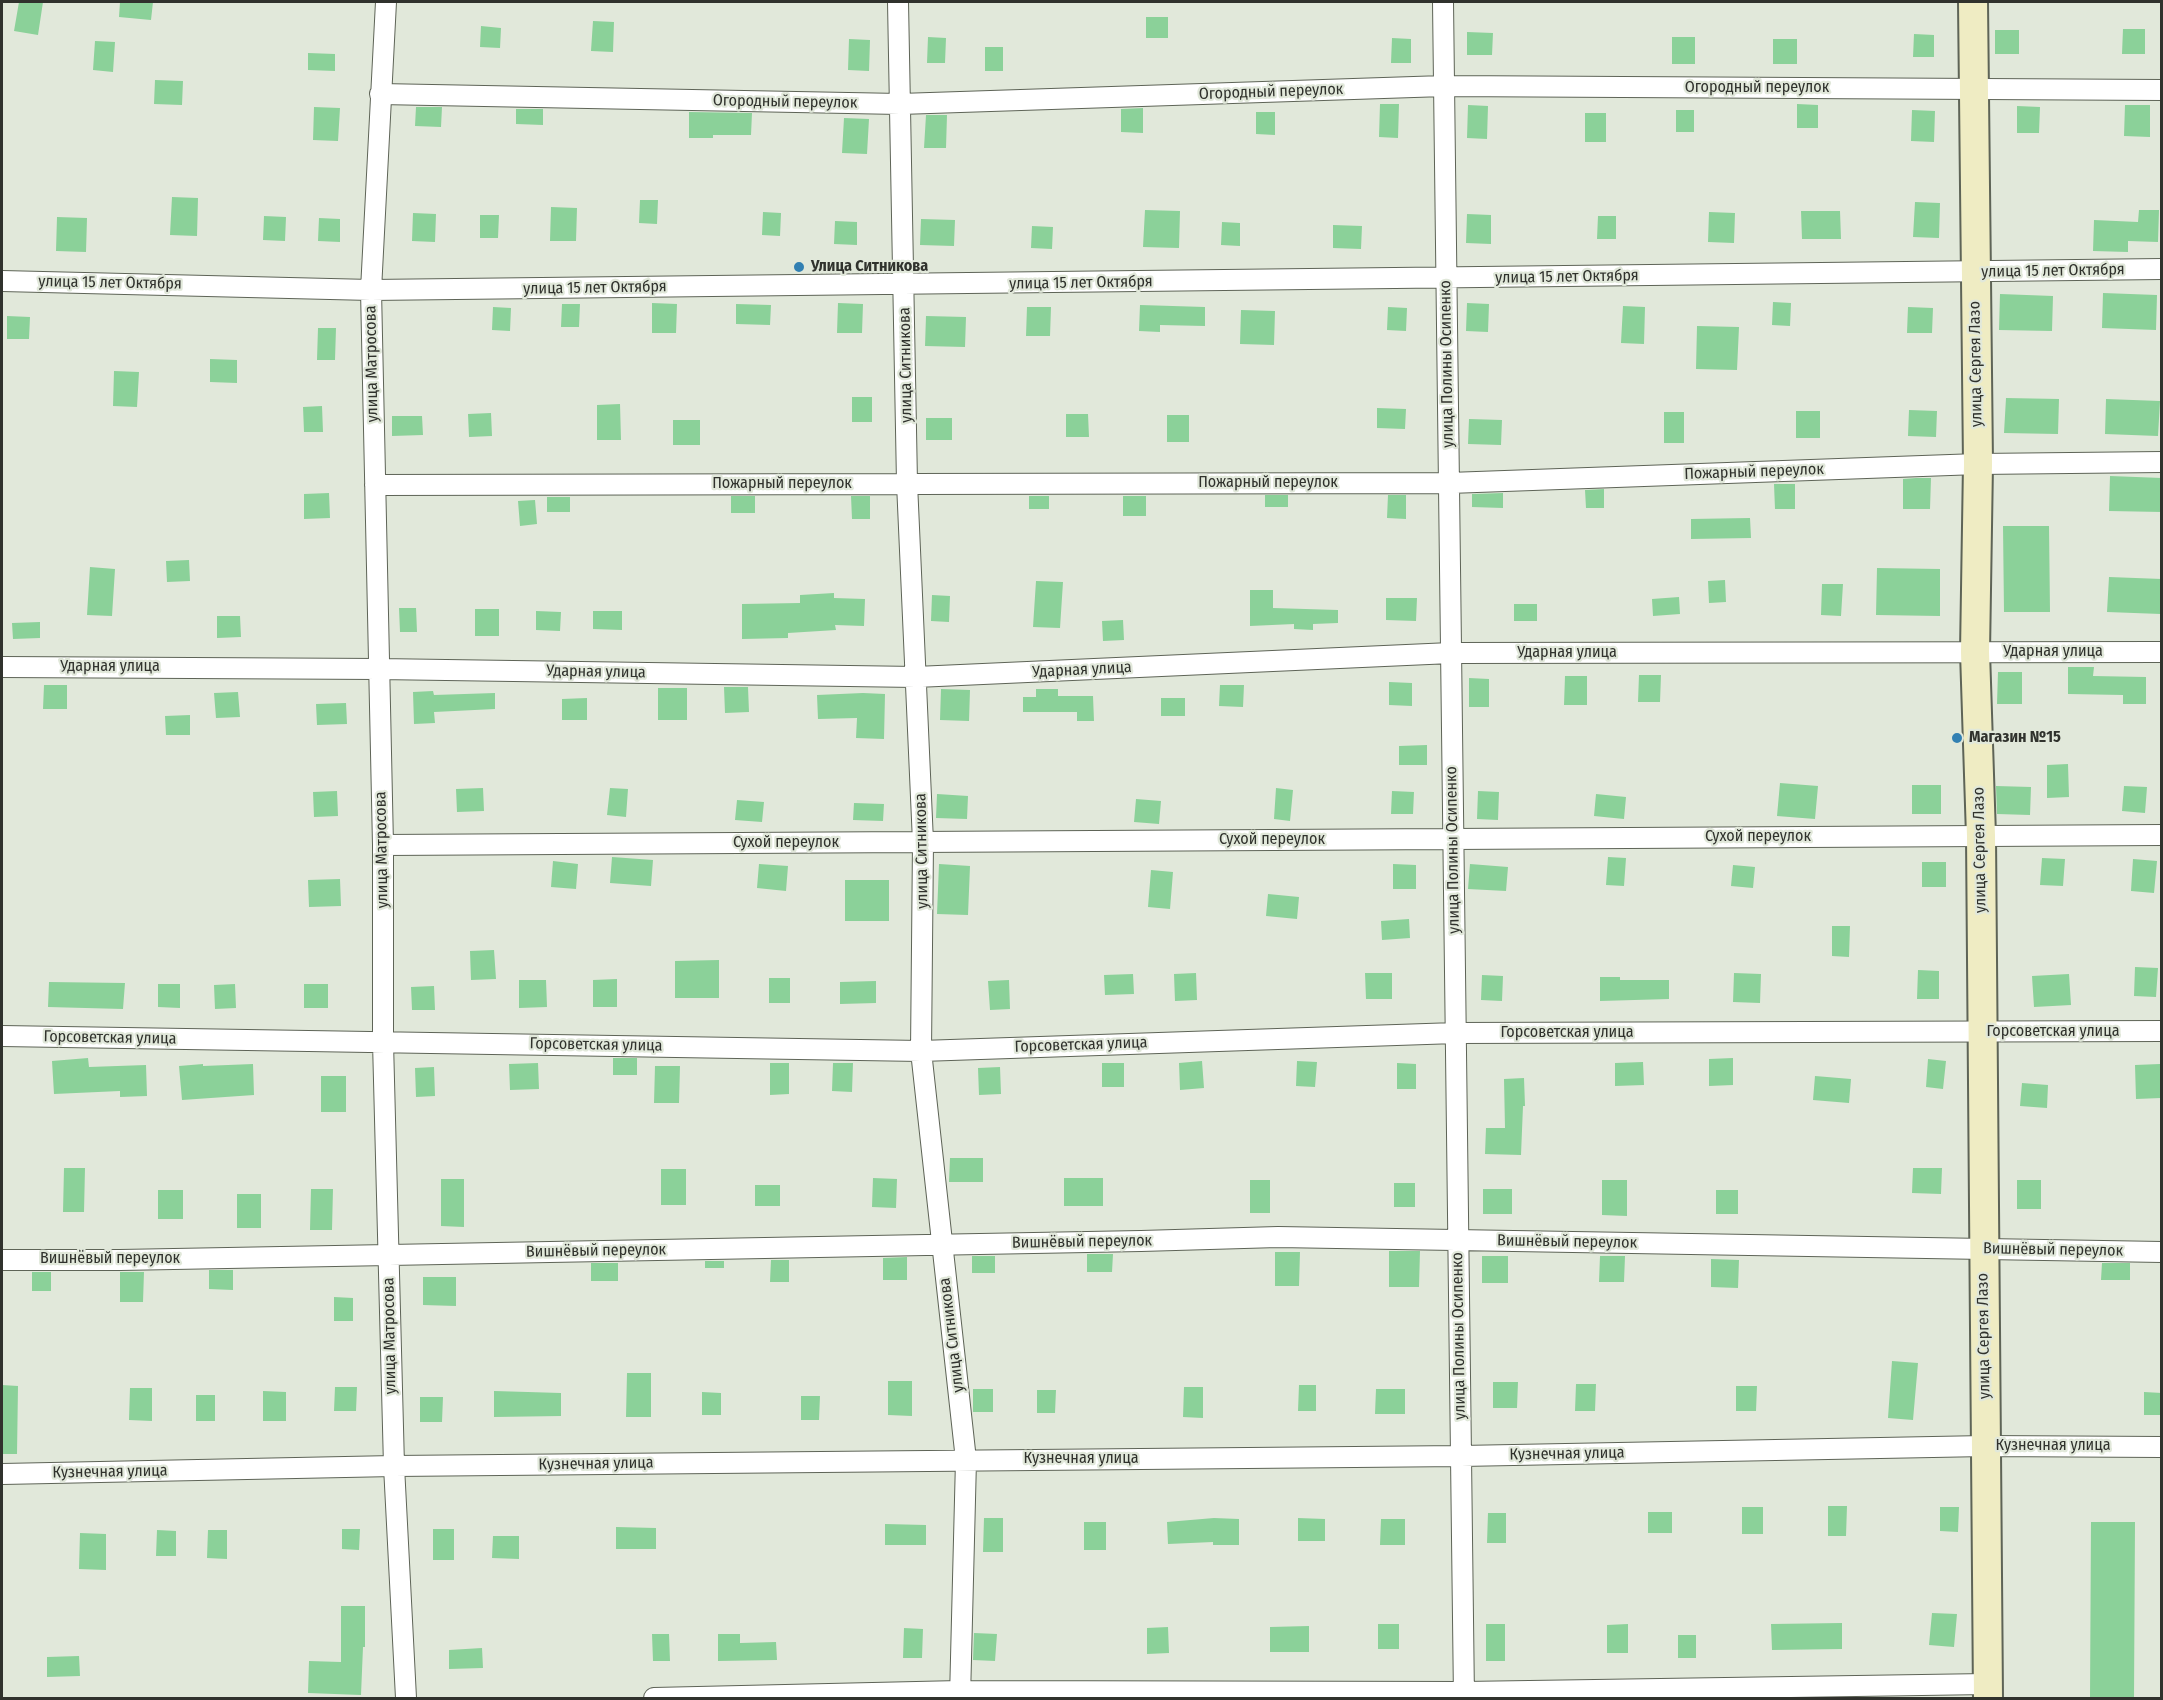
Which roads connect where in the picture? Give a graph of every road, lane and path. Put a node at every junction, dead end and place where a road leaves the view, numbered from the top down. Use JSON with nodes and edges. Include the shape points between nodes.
{"nodes":[{"id":1,"x":386,"y":2,"type":"edge"},
{"id":2,"x":898,"y":2,"type":"edge"},
{"id":3,"x":1443,"y":2,"type":"edge"},
{"id":4,"x":1972,"y":2,"type":"edge"},
{"id":5,"x":1444,"y":86,"type":"junction"},
{"id":6,"x":1973,"y":89,"type":"junction"},
{"id":7,"x":2162,"y":90,"type":"edge"},
{"id":8,"x":380,"y":94,"type":"junction"},
{"id":9,"x":900,"y":104,"type":"junction"},
{"id":10,"x":2162,"y":269,"type":"edge"},
{"id":11,"x":1975,"y":272,"type":"junction"},
{"id":12,"x":1446,"y":279,"type":"junction"},
{"id":13,"x":2,"y":281,"type":"edge"},
{"id":14,"x":905,"y":285,"type":"junction"},
{"id":15,"x":371,"y":290,"type":"junction"},
{"id":16,"x":2162,"y":462,"type":"edge"},
{"id":17,"x":1978,"y":464,"type":"junction"},
{"id":18,"x":908,"y":483,"type":"junction"},
{"id":19,"x":1449,"y":483,"type":"junction"},
{"id":20,"x":375,"y":485,"type":"junction"},
{"id":21,"x":1975,"y":652,"type":"junction"},
{"id":22,"x":2162,"y":652,"type":"edge"},
{"id":23,"x":1451,"y":653,"type":"junction"},
{"id":24,"x":2,"y":667,"type":"edge"},
{"id":25,"x":379,"y":669,"type":"junction"},
{"id":26,"x":916,"y":677,"type":"junction"},
{"id":27,"x":2162,"y":835,"type":"edge"},
{"id":28,"x":1981,"y":836,"type":"junction"},
{"id":29,"x":1453,"y":839,"type":"junction"},
{"id":30,"x":923,"y":842,"type":"junction"},
{"id":31,"x":382,"y":845,"type":"junction"},
{"id":32,"x":2162,"y":1031,"type":"edge"},
{"id":33,"x":1981,"y":1032,"type":"junction"},
{"id":34,"x":1456,"y":1033,"type":"junction"},
{"id":35,"x":2,"y":1036,"type":"edge"},
{"id":36,"x":383,"y":1042,"type":"junction"},
{"id":37,"x":921,"y":1051,"type":"junction"},
{"id":38,"x":1458,"y":1240,"type":"junction"},
{"id":39,"x":941,"y":1245,"type":"junction"},
{"id":40,"x":1983,"y":1249,"type":"junction"},
{"id":41,"x":2162,"y":1252,"type":"edge"},
{"id":42,"x":388,"y":1255,"type":"junction"},
{"id":43,"x":2,"y":1260,"type":"edge"},
{"id":44,"x":1985,"y":1446,"type":"junction"},
{"id":45,"x":2162,"y":1447,"type":"edge"},
{"id":46,"x":1461,"y":1456,"type":"junction"},
{"id":47,"x":966,"y":1460,"type":"junction"},
{"id":48,"x":394,"y":1466,"type":"junction"},
{"id":49,"x":2,"y":1474,"type":"edge"},
{"id":50,"x":1987,"y":1691,"type":"edge"},
{"id":51,"x":960,"y":1695,"type":"edge"},
{"id":52,"x":1464,"y":1695,"type":"edge"},
{"id":53,"x":406,"y":1698,"type":"edge"},
{"id":54,"x":654,"y":1698,"type":"edge"}],
"edges":[{"from":1,"to":8,"type":"street","name":"улица Матросова"},
{"from":2,"to":9,"type":"street","name":"улица Ситникова"},
{"from":3,"to":5,"type":"street","name":"улица Полины Осипенко"},
{"from":4,"to":6,"type":"main road","name":"улица Сергея Лазо"},
{"from":5,"to":6,"type":"street","name":"Огородный переулок"},
{"from":5,"to":9,"type":"street","name":"Огородный переулок"},
{"from":5,"to":12,"type":"street","name":"улица Полины Осипенко"},
{"from":6,"to":7,"type":"street","name":"Огородный переулок"},
{"from":6,"to":11,"type":"main road","name":"улица Сергея Лазо"},
{"from":8,"to":9,"type":"street","name":"Огородный переулок"},
{"from":8,"to":15,"type":"street","name":"улица Матросова"},
{"from":9,"to":14,"type":"street","name":"улица Ситникова"},
{"from":10,"to":11,"type":"street","name":"улица 15 лет Октября"},
{"from":11,"to":12,"type":"street","name":"улица 15 лет Октября"},
{"from":11,"to":17,"type":"main road","name":"улица Сергея Лазо"},
{"from":12,"to":14,"type":"street","name":"улица 15 лет Октября"},
{"from":12,"to":19,"type":"street","name":"улица Полины Осипенко"},
{"from":13,"to":15,"type":"street","name":"улица 15 лет Октября"},
{"from":14,"to":15,"type":"street","name":"улица 15 лет Октября"},
{"from":14,"to":18,"type":"street","name":"улица Ситникова"},
{"from":15,"to":20,"type":"street","name":"улица Матросова"},
{"from":16,"to":17,"type":"street","name":"Пожарный переулок"},
{"from":17,"to":19,"type":"street","name":"Пожарный переулок"},
{"from":17,"to":21,"type":"main road","name":"улица Сергея Лазо"},
{"from":18,"to":19,"type":"street","name":"Пожарный переулок"},
{"from":18,"to":20,"type":"street","name":"Пожарный переулок"},
{"from":18,"to":26,"type":"street","name":"улица Ситникова"},
{"from":19,"to":23,"type":"street","name":"улица Полины Осипенко"},
{"from":20,"to":25,"type":"street","name":"улица Матросова"},
{"from":21,"to":22,"type":"street","name":"Ударная улица"},
{"from":21,"to":23,"type":"street","name":"Ударная улица"},
{"from":21,"to":28,"type":"main road","name":"улица Сергея Лазо"},
{"from":23,"to":26,"type":"street","name":"Ударная улица"},
{"from":23,"to":29,"type":"street","name":"улица Полины Осипенко"},
{"from":24,"to":25,"type":"street","name":"Ударная улица"},
{"from":25,"to":26,"type":"street","name":"Ударная улица"},
{"from":25,"to":31,"type":"street","name":"улица Матросова"},
{"from":26,"to":30,"type":"street","name":"улица Ситникова"},
{"from":27,"to":28,"type":"street","name":"Сухой переулок"},
{"from":28,"to":29,"type":"street","name":"Сухой переулок"},
{"from":28,"to":33,"type":"main road","name":"улица Сергея Лазо"},
{"from":29,"to":30,"type":"street","name":"Сухой переулок"},
{"from":29,"to":34,"type":"street","name":"улица Полины Осипенко"},
{"from":30,"to":31,"type":"street","name":"Сухой переулок"},
{"from":30,"to":37,"type":"street","name":"улица Ситникова"},
{"from":31,"to":36,"type":"street","name":"улица Матросова"},
{"from":32,"to":33,"type":"street","name":"Горсоветская улица"},
{"from":33,"to":34,"type":"street","name":"Горсоветская улица"},
{"from":33,"to":40,"type":"main road","name":"улица Сергея Лазо"},
{"from":34,"to":37,"type":"street","name":"Горсоветская улица"},
{"from":34,"to":38,"type":"street","name":"улица Полины Осипенко"},
{"from":35,"to":36,"type":"street","name":"Горсоветская улица"},
{"from":36,"to":37,"type":"street","name":"Горсоветская улица"},
{"from":36,"to":42,"type":"street","name":"улица Матросова"},
{"from":37,"to":39,"type":"street","name":"улица Ситникова"},
{"from":38,"to":39,"type":"street","name":"Вишнёвый переулок","via":[[1278,1237]]},
{"from":38,"to":40,"type":"street","name":"Вишнёвый переулок"},
{"from":38,"to":46,"type":"street","name":"улица Полины Осипенко"},
{"from":39,"to":42,"type":"street","name":"Вишнёвый переулок"},
{"from":39,"to":47,"type":"street","name":"улица Ситникова"},
{"from":40,"to":41,"type":"street","name":"Вишнёвый переулок"},
{"from":40,"to":44,"type":"main road","name":"улица Сергея Лазо"},
{"from":42,"to":43,"type":"street","name":"Вишнёвый переулок"},
{"from":42,"to":48,"type":"street","name":"улица Матросова"},
{"from":44,"to":45,"type":"street","name":"Кузнечная улица"},
{"from":44,"to":46,"type":"street","name":"Кузнечная улица"},
{"from":44,"to":50,"type":"main road","name":"улица Сергея Лазо"},
{"from":46,"to":47,"type":"street","name":"Кузнечная улица"},
{"from":46,"to":52,"type":"street","name":"улица Полины Осипенко"},
{"from":47,"to":48,"type":"street","name":"Кузнечная улица"},
{"from":47,"to":51,"type":"street","name":"улица Ситникова"},
{"from":48,"to":49,"type":"street","name":"Кузнечная улица"},
{"from":48,"to":53,"type":"street","name":"улица Матросова"},
{"from":50,"to":52,"type":"street"},
{"from":51,"to":52,"type":"street"},
{"from":51,"to":54,"type":"street"}]}
